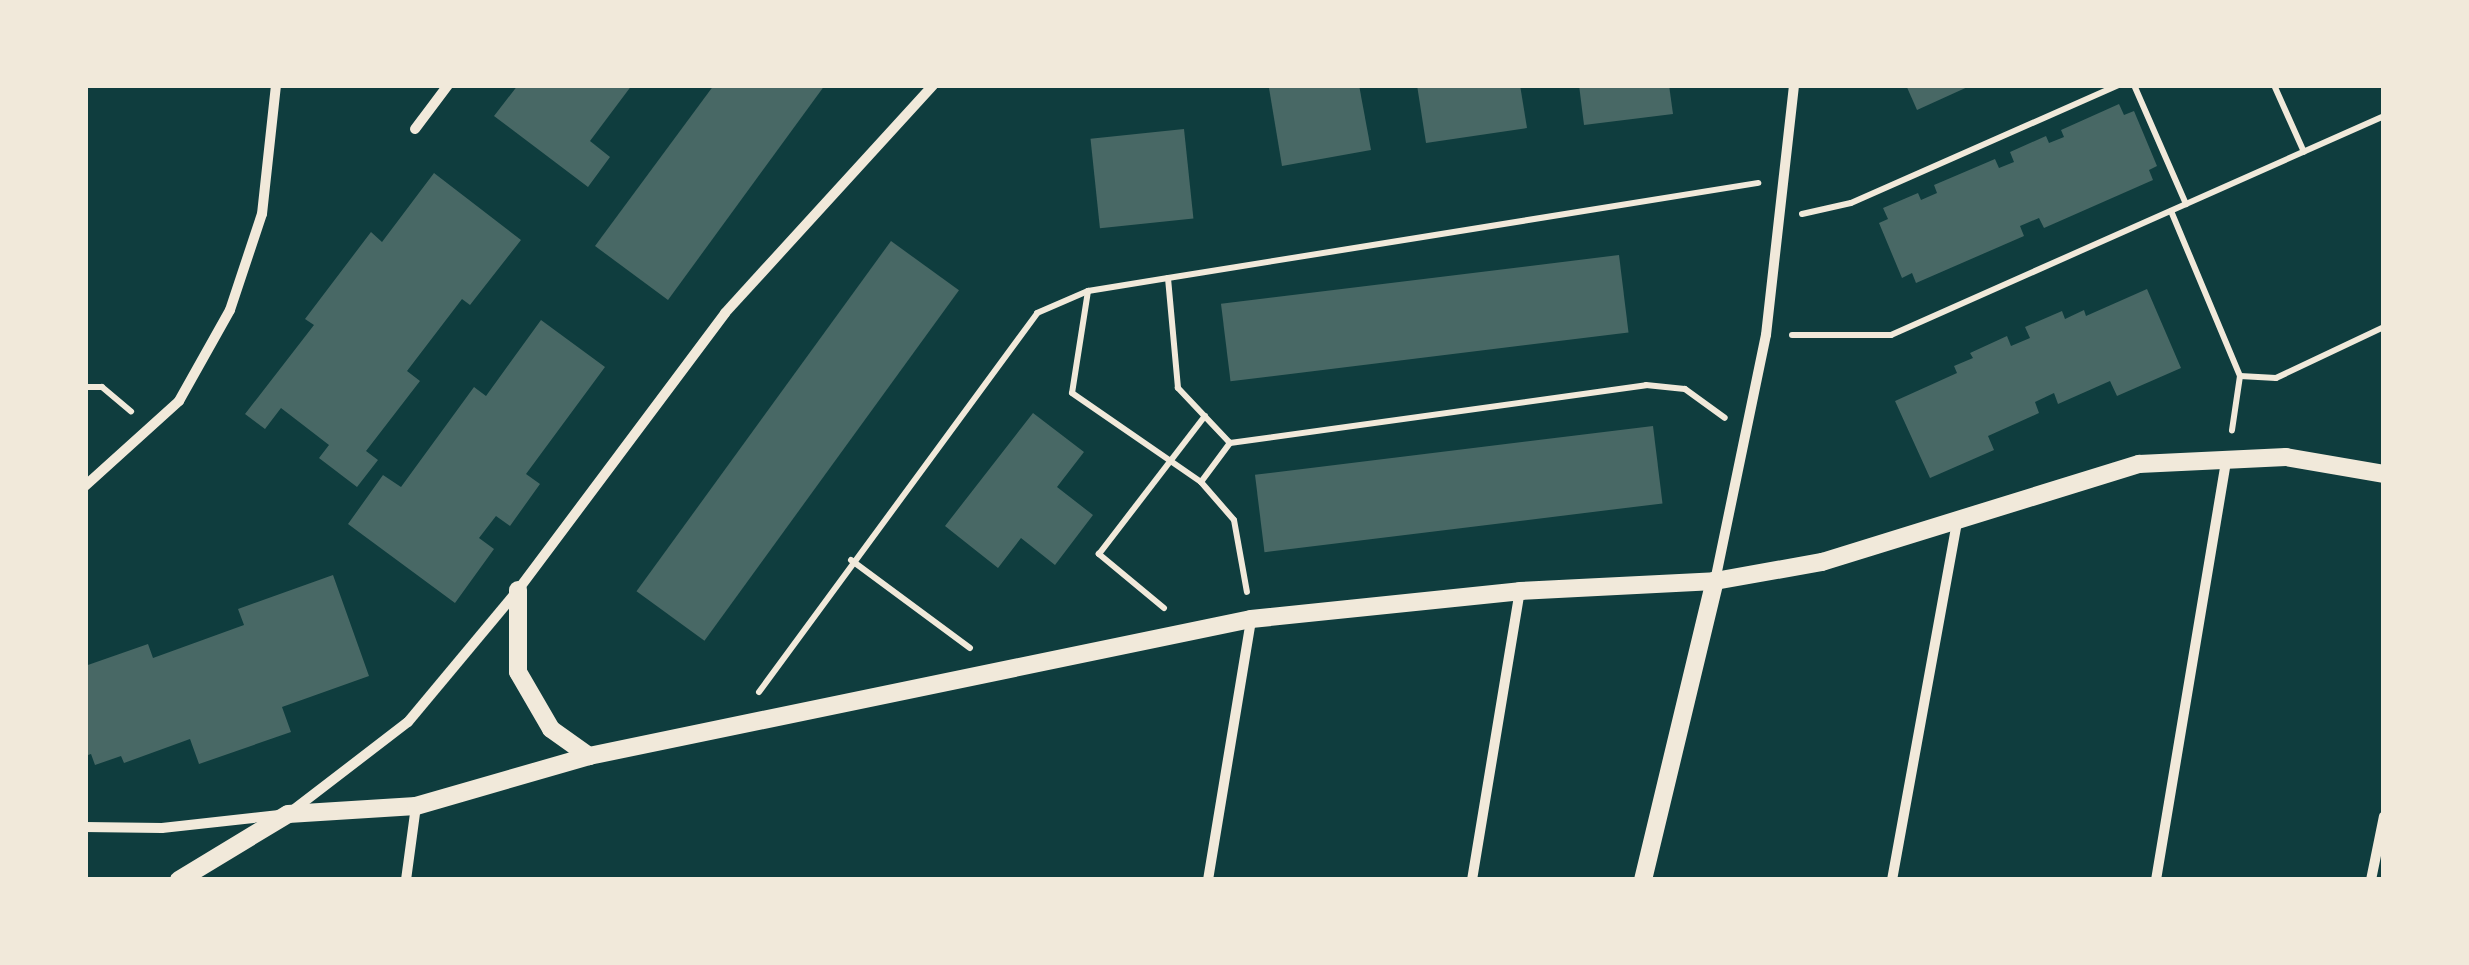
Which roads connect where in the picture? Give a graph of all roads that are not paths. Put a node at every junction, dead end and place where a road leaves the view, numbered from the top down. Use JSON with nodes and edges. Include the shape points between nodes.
{"nodes":[{"id":1,"x":276,"y":85,"type":"edge"},
{"id":2,"x":448,"y":85,"type":"edge"},
{"id":3,"x":933,"y":85,"type":"edge"},
{"id":4,"x":1794,"y":85,"type":"edge"},
{"id":5,"x":415,"y":128,"type":"dead end"},
{"id":6,"x":2227,"y":457,"type":"junction"},
{"id":7,"x":2384,"y":474,"type":"edge"},
{"id":8,"x":85,"y":486,"type":"edge"},
{"id":9,"x":1958,"y":518,"type":"junction"},
{"id":10,"x":1715,"y":580,"type":"junction"},
{"id":11,"x":518,"y":590,"type":"junction"},
{"id":12,"x":1520,"y":591,"type":"junction"},
{"id":13,"x":1252,"y":619,"type":"junction"},
{"id":14,"x":589,"y":756,"type":"junction"},
{"id":15,"x":416,"y":806,"type":"junction"},
{"id":16,"x":288,"y":814,"type":"junction"},
{"id":17,"x":2384,"y":816,"type":"edge"},
{"id":18,"x":85,"y":827,"type":"edge"},
{"id":19,"x":179,"y":880,"type":"edge"},
{"id":20,"x":406,"y":880,"type":"edge"},
{"id":21,"x":1208,"y":880,"type":"edge"},
{"id":22,"x":1472,"y":880,"type":"edge"},
{"id":23,"x":1643,"y":880,"type":"edge"},
{"id":24,"x":1892,"y":880,"type":"edge"},
{"id":25,"x":2156,"y":880,"type":"edge"},
{"id":26,"x":2372,"y":880,"type":"edge"}],
"edges":[{"from":1,"to":8,"type":"street","via":[[262,214],[230,310],[179,401]]},
{"from":2,"to":5,"type":"street"},
{"from":3,"to":11,"type":"street","via":[[725,314]]},
{"from":4,"to":10,"type":"street","via":[[1766,335]]},
{"from":6,"to":7,"type":"street","via":[[2286,457]]},
{"from":6,"to":9,"type":"street","via":[[2139,464]]},
{"from":6,"to":25,"type":"street"},
{"from":9,"to":10,"type":"street","via":[[1822,562]]},
{"from":9,"to":24,"type":"street"},
{"from":10,"to":12,"type":"street"},
{"from":10,"to":23,"type":"street"},
{"from":11,"to":14,"type":"street","via":[[518,672],[551,728]]},
{"from":11,"to":16,"type":"street","via":[[408,722]]},
{"from":12,"to":13,"type":"street"},
{"from":12,"to":22,"type":"street"},
{"from":13,"to":14,"type":"street"},
{"from":13,"to":21,"type":"street"},
{"from":14,"to":15,"type":"street"},
{"from":15,"to":16,"type":"street"},
{"from":15,"to":20,"type":"street"},
{"from":16,"to":18,"type":"street","via":[[162,828]]},
{"from":16,"to":19,"type":"street"},
{"from":17,"to":26,"type":"street"}]}
